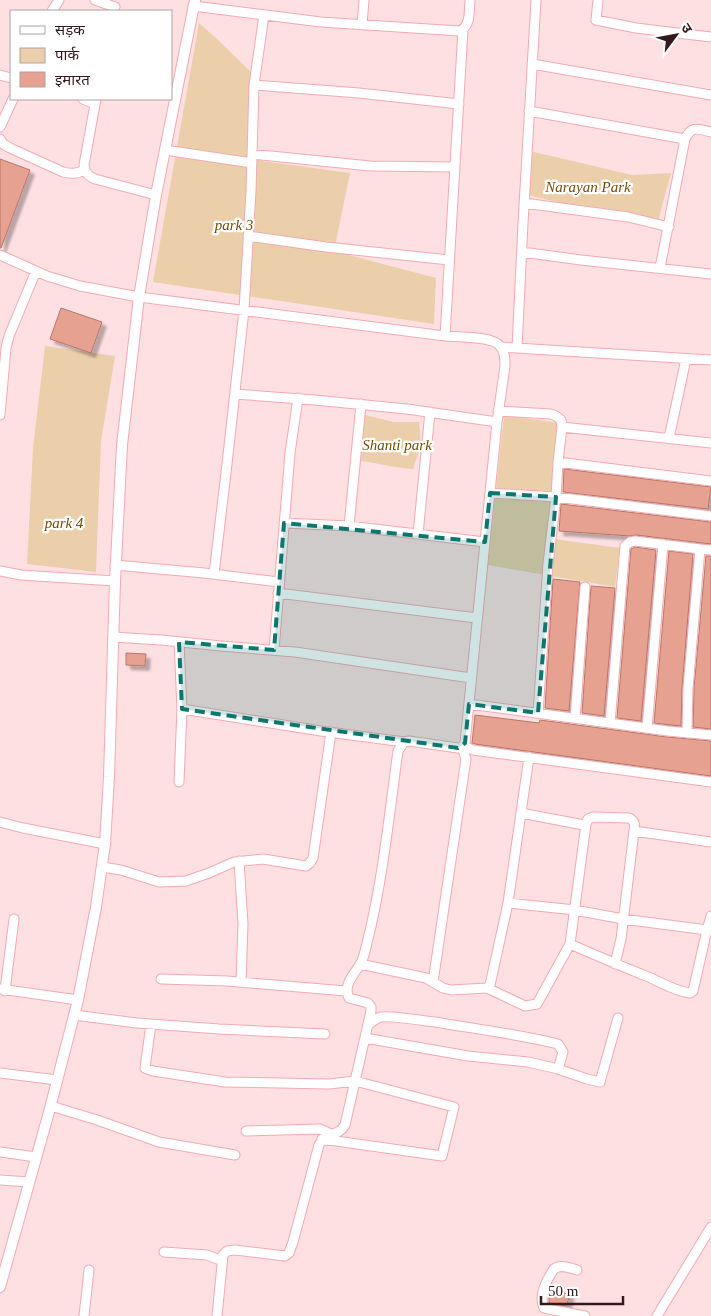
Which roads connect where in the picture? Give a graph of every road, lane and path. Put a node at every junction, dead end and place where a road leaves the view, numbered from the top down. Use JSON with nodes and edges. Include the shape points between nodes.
{"nodes":[{"id":1,"x":95,"y":0,"type":"edge"},
{"id":2,"x":364,"y":0,"type":"edge"},
{"id":3,"x":470,"y":0,"type":"edge"},
{"id":4,"x":536,"y":0,"type":"edge"},
{"id":5,"x":598,"y":0,"type":"edge"},
{"id":6,"x":194,"y":3,"type":"edge"},
{"id":7,"x":115,"y":6,"type":"edge"},
{"id":8,"x":264,"y":15,"type":"junction"},
{"id":9,"x":362,"y":25,"type":"junction"},
{"id":10,"x":463,"y":29,"type":"junction"},
{"id":11,"x":711,"y":37,"type":"edge"},
{"id":12,"x":532,"y":64,"type":"junction"},
{"id":13,"x":254,"y":85,"type":"junction"},
{"id":14,"x":711,"y":95,"type":"edge"},
{"id":15,"x":13,"y":100,"type":"edge"},
{"id":16,"x":95,"y":102,"type":"edge"},
{"id":17,"x":459,"y":104,"type":"junction"},
{"id":18,"x":529,"y":111,"type":"junction"},
{"id":19,"x":0,"y":128,"type":"edge"},
{"id":20,"x":711,"y":132,"type":"edge"},
{"id":21,"x":0,"y":139,"type":"edge"},
{"id":22,"x":685,"y":139,"type":"junction"},
{"id":23,"x":166,"y":150,"type":"junction"},
{"id":24,"x":252,"y":159,"type":"junction"},
{"id":25,"x":455,"y":167,"type":"junction"},
{"id":26,"x":84,"y":170,"type":"junction"},
{"id":27,"x":156,"y":195,"type":"junction"},
{"id":28,"x":524,"y":203,"type":"junction"},
{"id":29,"x":668,"y":226,"type":"junction"},
{"id":30,"x":248,"y":236,"type":"junction"},
{"id":31,"x":522,"y":252,"type":"junction"},
{"id":32,"x":0,"y":255,"type":"edge"},
{"id":33,"x":449,"y":260,"type":"junction"},
{"id":34,"x":660,"y":268,"type":"junction"},
{"id":35,"x":36,"y":271,"type":"junction"},
{"id":36,"x":711,"y":274,"type":"edge"},
{"id":37,"x":139,"y":297,"type":"junction"},
{"id":38,"x":244,"y":310,"type":"junction"},
{"id":39,"x":445,"y":336,"type":"junction"},
{"id":40,"x":501,"y":347,"type":"junction"},
{"id":41,"x":517,"y":348,"type":"junction"},
{"id":42,"x":686,"y":359,"type":"junction"},
{"id":43,"x":711,"y":360,"type":"edge"},
{"id":44,"x":235,"y":394,"type":"junction"},
{"id":45,"x":298,"y":398,"type":"junction"},
{"id":46,"x":360,"y":404,"type":"junction"},
{"id":47,"x":0,"y":408,"type":"edge"},
{"id":48,"x":498,"y":411,"type":"junction"},
{"id":49,"x":430,"y":412,"type":"junction"},
{"id":50,"x":0,"y":415,"type":"edge"},
{"id":51,"x":497,"y":422,"type":"junction"},
{"id":52,"x":562,"y":427,"type":"junction"},
{"id":53,"x":669,"y":438,"type":"junction"},
{"id":54,"x":711,"y":443,"type":"edge"},
{"id":55,"x":558,"y":462,"type":"junction"},
{"id":56,"x":711,"y":481,"type":"edge"},
{"id":57,"x":490,"y":493,"type":"junction"},
{"id":58,"x":556,"y":497,"type":"junction"},
{"id":59,"x":711,"y":516,"type":"edge"},
{"id":60,"x":284,"y":523,"type":"junction"},
{"id":61,"x":349,"y":526,"type":"junction"},
{"id":62,"x":418,"y":534,"type":"junction"},
{"id":63,"x":485,"y":542,"type":"junction"},
{"id":64,"x":663,"y":544,"type":"junction"},
{"id":65,"x":700,"y":549,"type":"junction"},
{"id":66,"x":711,"y":550,"type":"edge"},
{"id":67,"x":115,"y":565,"type":"junction"},
{"id":68,"x":0,"y":571,"type":"edge"},
{"id":69,"x":214,"y":574,"type":"junction"},
{"id":70,"x":115,"y":581,"type":"junction"},
{"id":71,"x":279,"y":582,"type":"junction"},
{"id":72,"x":586,"y":587,"type":"dead end"},
{"id":73,"x":278,"y":593,"type":"junction"},
{"id":74,"x":477,"y":618,"type":"junction"},
{"id":75,"x":113,"y":637,"type":"junction"},
{"id":76,"x":180,"y":642,"type":"junction"},
{"id":77,"x":274,"y":650,"type":"junction"},
{"id":78,"x":471,"y":678,"type":"junction"},
{"id":79,"x":469,"y":704,"type":"junction"},
{"id":80,"x":182,"y":708,"type":"junction"},
{"id":81,"x":538,"y":713,"type":"junction"},
{"id":82,"x":575,"y":718,"type":"junction"},
{"id":83,"x":610,"y":723,"type":"junction"},
{"id":84,"x":647,"y":728,"type":"junction"},
{"id":85,"x":331,"y":732,"type":"junction"},
{"id":86,"x":687,"y":733,"type":"junction"},
{"id":87,"x":711,"y":735,"type":"edge"},
{"id":88,"x":404,"y":742,"type":"junction"},
{"id":89,"x":463,"y":746,"type":"junction"},
{"id":90,"x":529,"y":757,"type":"junction"},
{"id":91,"x":179,"y":782,"type":"dead end"},
{"id":92,"x":711,"y":782,"type":"edge"},
{"id":93,"x":520,"y":813,"type":"junction"},
{"id":94,"x":0,"y":822,"type":"edge"},
{"id":95,"x":586,"y":824,"type":"junction"},
{"id":96,"x":634,"y":831,"type":"junction"},
{"id":97,"x":711,"y":842,"type":"edge"},
{"id":98,"x":105,"y":844,"type":"junction"},
{"id":99,"x":239,"y":861,"type":"junction"},
{"id":100,"x":102,"y":867,"type":"junction"},
{"id":101,"x":508,"y":903,"type":"junction"},
{"id":102,"x":575,"y":910,"type":"junction"},
{"id":103,"x":711,"y":916,"type":"edge"},
{"id":104,"x":14,"y":919,"type":"dead end"},
{"id":105,"x":623,"y":919,"type":"junction"},
{"id":106,"x":707,"y":930,"type":"junction"},
{"id":107,"x":570,"y":944,"type":"junction"},
{"id":108,"x":360,"y":964,"type":"junction"},
{"id":109,"x":615,"y":964,"type":"junction"},
{"id":110,"x":161,"y":979,"type":"dead end"},
{"id":111,"x":241,"y":982,"type":"junction"},
{"id":112,"x":433,"y":982,"type":"junction"},
{"id":113,"x":487,"y":988,"type":"junction"},
{"id":114,"x":347,"y":989,"type":"junction"},
{"id":115,"x":2,"y":990,"type":"edge"},
{"id":116,"x":78,"y":1000,"type":"junction"},
{"id":117,"x":74,"y":1015,"type":"junction"},
{"id":118,"x":618,"y":1018,"type":"dead end"},
{"id":119,"x":151,"y":1024,"type":"junction"},
{"id":120,"x":368,"y":1024,"type":"junction"},
{"id":121,"x":324,"y":1034,"type":"dead end"},
{"id":122,"x":365,"y":1038,"type":"junction"},
{"id":123,"x":558,"y":1069,"type":"junction"},
{"id":124,"x":0,"y":1073,"type":"edge"},
{"id":125,"x":57,"y":1080,"type":"junction"},
{"id":126,"x":354,"y":1081,"type":"junction"},
{"id":127,"x":51,"y":1106,"type":"junction"},
{"id":128,"x":246,"y":1131,"type":"dead end"},
{"id":129,"x":331,"y":1134,"type":"junction"},
{"id":130,"x":322,"y":1139,"type":"junction"},
{"id":131,"x":0,"y":1152,"type":"edge"},
{"id":132,"x":235,"y":1156,"type":"dead end"},
{"id":133,"x":36,"y":1157,"type":"junction"},
{"id":134,"x":0,"y":1180,"type":"edge"},
{"id":135,"x":29,"y":1182,"type":"junction"},
{"id":136,"x":711,"y":1227,"type":"edge"},
{"id":137,"x":164,"y":1252,"type":"dead end"},
{"id":138,"x":222,"y":1259,"type":"junction"},
{"id":139,"x":3,"y":1267,"type":"edge"},
{"id":140,"x":89,"y":1270,"type":"dead end"},
{"id":141,"x":577,"y":1270,"type":"dead end"},
{"id":142,"x":0,"y":1287,"type":"edge"},
{"id":143,"x":660,"y":1315,"type":"edge"},
{"id":144,"x":84,"y":1316,"type":"edge"},
{"id":145,"x":217,"y":1316,"type":"edge"},
{"id":146,"x":585,"y":1316,"type":"edge"}],
"edges":[{"from":1,"to":7,"type":"street"},
{"from":2,"to":9,"type":"street"},
{"from":3,"to":10,"type":"street","via":[[467,25]]},
{"from":4,"to":12,"type":"street"},
{"from":5,"to":11,"type":"street","via":[[596,20]]},
{"from":6,"to":8,"type":"street"},
{"from":6,"to":23,"type":"street"},
{"from":8,"to":9,"type":"street"},
{"from":8,"to":13,"type":"street"},
{"from":9,"to":10,"type":"street"},
{"from":10,"to":17,"type":"street"},
{"from":12,"to":14,"type":"street"},
{"from":12,"to":18,"type":"street"},
{"from":13,"to":17,"type":"street"},
{"from":13,"to":24,"type":"street"},
{"from":15,"to":19,"type":"street"},
{"from":16,"to":26,"type":"street"},
{"from":17,"to":25,"type":"street"},
{"from":18,"to":22,"type":"street"},
{"from":18,"to":28,"type":"street"},
{"from":20,"to":22,"type":"street","via":[[692,130]]},
{"from":21,"to":26,"type":"street","via":[[10,148],[63,172],[77,174]]},
{"from":22,"to":29,"type":"street"},
{"from":23,"to":24,"type":"street"},
{"from":23,"to":27,"type":"street"},
{"from":24,"to":25,"type":"street"},
{"from":24,"to":30,"type":"street"},
{"from":25,"to":33,"type":"street"},
{"from":26,"to":27,"type":"street","via":[[95,179]]},
{"from":27,"to":37,"type":"street"},
{"from":28,"to":29,"type":"street","via":[[628,217]]},
{"from":28,"to":31,"type":"street"},
{"from":29,"to":34,"type":"street"},
{"from":30,"to":33,"type":"street"},
{"from":30,"to":38,"type":"street"},
{"from":31,"to":34,"type":"street"},
{"from":31,"to":41,"type":"street"},
{"from":32,"to":35,"type":"street"},
{"from":33,"to":39,"type":"street"},
{"from":34,"to":36,"type":"street"},
{"from":35,"to":37,"type":"street","via":[[80,286]]},
{"from":35,"to":47,"type":"street","via":[[9,336]]},
{"from":37,"to":38,"type":"street"},
{"from":37,"to":67,"type":"street","via":[[122,445]]},
{"from":38,"to":39,"type":"street"},
{"from":38,"to":44,"type":"street"},
{"from":39,"to":40,"type":"street","via":[[488,340]]},
{"from":40,"to":41,"type":"street"},
{"from":40,"to":48,"type":"street","via":[[505,366]]},
{"from":41,"to":42,"type":"street"},
{"from":42,"to":43,"type":"street"},
{"from":42,"to":53,"type":"street"},
{"from":44,"to":45,"type":"street"},
{"from":44,"to":69,"type":"street"},
{"from":45,"to":46,"type":"street"},
{"from":45,"to":60,"type":"street"},
{"from":46,"to":49,"type":"street"},
{"from":46,"to":61,"type":"street"},
{"from":47,"to":50,"type":"street"},
{"from":48,"to":51,"type":"street"},
{"from":48,"to":52,"type":"street","via":[[551,414],[561,420]]},
{"from":49,"to":51,"type":"street"},
{"from":49,"to":62,"type":"street"},
{"from":51,"to":57,"type":"street"},
{"from":52,"to":53,"type":"street"},
{"from":52,"to":55,"type":"street"},
{"from":53,"to":54,"type":"street"},
{"from":55,"to":56,"type":"street"},
{"from":55,"to":58,"type":"street"},
{"from":57,"to":58,"type":"street"},
{"from":57,"to":63,"type":"street"},
{"from":58,"to":59,"type":"street"},
{"from":58,"to":81,"type":"street"},
{"from":60,"to":61,"type":"street"},
{"from":60,"to":71,"type":"street"},
{"from":61,"to":62,"type":"street"},
{"from":62,"to":63,"type":"street"},
{"from":63,"to":74,"type":"street"},
{"from":64,"to":65,"type":"street"},
{"from":64,"to":83,"type":"street","via":[[635,541],[626,546]]},
{"from":64,"to":84,"type":"street"},
{"from":65,"to":66,"type":"street"},
{"from":65,"to":86,"type":"street"},
{"from":67,"to":69,"type":"street"},
{"from":67,"to":70,"type":"street"},
{"from":68,"to":70,"type":"street"},
{"from":69,"to":71,"type":"street"},
{"from":70,"to":75,"type":"street"},
{"from":71,"to":73,"type":"street"},
{"from":72,"to":82,"type":"street"},
{"from":73,"to":74,"type":"street"},
{"from":73,"to":77,"type":"street"},
{"from":74,"to":78,"type":"street"},
{"from":75,"to":76,"type":"street"},
{"from":75,"to":98,"type":"street"},
{"from":76,"to":77,"type":"street"},
{"from":76,"to":80,"type":"street"},
{"from":77,"to":78,"type":"street"},
{"from":78,"to":79,"type":"street"},
{"from":79,"to":81,"type":"street"},
{"from":79,"to":89,"type":"street"},
{"from":80,"to":85,"type":"street"},
{"from":80,"to":91,"type":"street"},
{"from":81,"to":82,"type":"street"},
{"from":82,"to":83,"type":"street"},
{"from":83,"to":84,"type":"street"},
{"from":84,"to":86,"type":"street"},
{"from":85,"to":88,"type":"street"},
{"from":85,"to":99,"type":"street","via":[[310,863],[306,866],[263,859]]},
{"from":86,"to":87,"type":"street"},
{"from":88,"to":89,"type":"street"},
{"from":88,"to":108,"type":"street","via":[[398,751],[376,906]]},
{"from":89,"to":90,"type":"street"},
{"from":89,"to":112,"type":"street","via":[[466,759]]},
{"from":90,"to":92,"type":"street"},
{"from":90,"to":93,"type":"street"},
{"from":93,"to":95,"type":"street"},
{"from":93,"to":101,"type":"street"},
{"from":94,"to":98,"type":"street"},
{"from":95,"to":96,"type":"street","via":[[593,816],[629,818],[635,824]]},
{"from":95,"to":102,"type":"street"},
{"from":96,"to":97,"type":"street"},
{"from":96,"to":105,"type":"street"},
{"from":98,"to":100,"type":"street"},
{"from":99,"to":100,"type":"street","via":[[186,881],[168,882]]},
{"from":99,"to":111,"type":"street","via":[[243,924]]},
{"from":100,"to":116,"type":"street"},
{"from":101,"to":102,"type":"street"},
{"from":101,"to":113,"type":"street","via":[[492,979]]},
{"from":102,"to":105,"type":"street"},
{"from":102,"to":107,"type":"street"},
{"from":103,"to":106,"type":"street"},
{"from":104,"to":115,"type":"street"},
{"from":105,"to":106,"type":"street"},
{"from":105,"to":109,"type":"street"},
{"from":106,"to":109,"type":"street","via":[[690,993]]},
{"from":107,"to":109,"type":"street"},
{"from":107,"to":113,"type":"street","via":[[537,1004],[525,1006]]},
{"from":108,"to":112,"type":"street"},
{"from":108,"to":114,"type":"street"},
{"from":110,"to":111,"type":"street"},
{"from":111,"to":114,"type":"street"},
{"from":112,"to":113,"type":"street","via":[[451,990]]},
{"from":114,"to":120,"type":"street","via":[[349,998],[368,1003],[371,1007]]},
{"from":115,"to":116,"type":"street"},
{"from":116,"to":117,"type":"street"},
{"from":117,"to":119,"type":"street"},
{"from":117,"to":125,"type":"street"},
{"from":118,"to":123,"type":"street","via":[[600,1082]]},
{"from":119,"to":121,"type":"street"},
{"from":119,"to":126,"type":"street","via":[[145,1068],[154,1072],[225,1082],[329,1084]]},
{"from":120,"to":122,"type":"street"},
{"from":120,"to":123,"type":"street","via":[[383,1017],[419,1020],[535,1038],[558,1044],[563,1052]]},
{"from":122,"to":123,"type":"street"},
{"from":122,"to":126,"type":"street"},
{"from":124,"to":125,"type":"street"},
{"from":125,"to":127,"type":"street"},
{"from":126,"to":129,"type":"street","via":[[345,1125],[338,1133]]},
{"from":126,"to":130,"type":"street","via":[[454,1107],[442,1156]]},
{"from":127,"to":132,"type":"street","via":[[159,1142]]},
{"from":127,"to":133,"type":"street"},
{"from":128,"to":129,"type":"street","via":[[320,1129]]},
{"from":129,"to":130,"type":"street"},
{"from":130,"to":138,"type":"street","via":[[289,1253],[285,1256],[235,1250],[227,1251]]},
{"from":131,"to":133,"type":"street"},
{"from":133,"to":135,"type":"street"},
{"from":134,"to":135,"type":"street"},
{"from":135,"to":139,"type":"street"},
{"from":136,"to":143,"type":"street"},
{"from":137,"to":138,"type":"street"},
{"from":138,"to":145,"type":"street"},
{"from":139,"to":142,"type":"street"},
{"from":140,"to":144,"type":"street"},
{"from":141,"to":146,"type":"street","via":[[562,1266],[554,1269],[542,1294],[542,1302],[544,1308]]}]}
